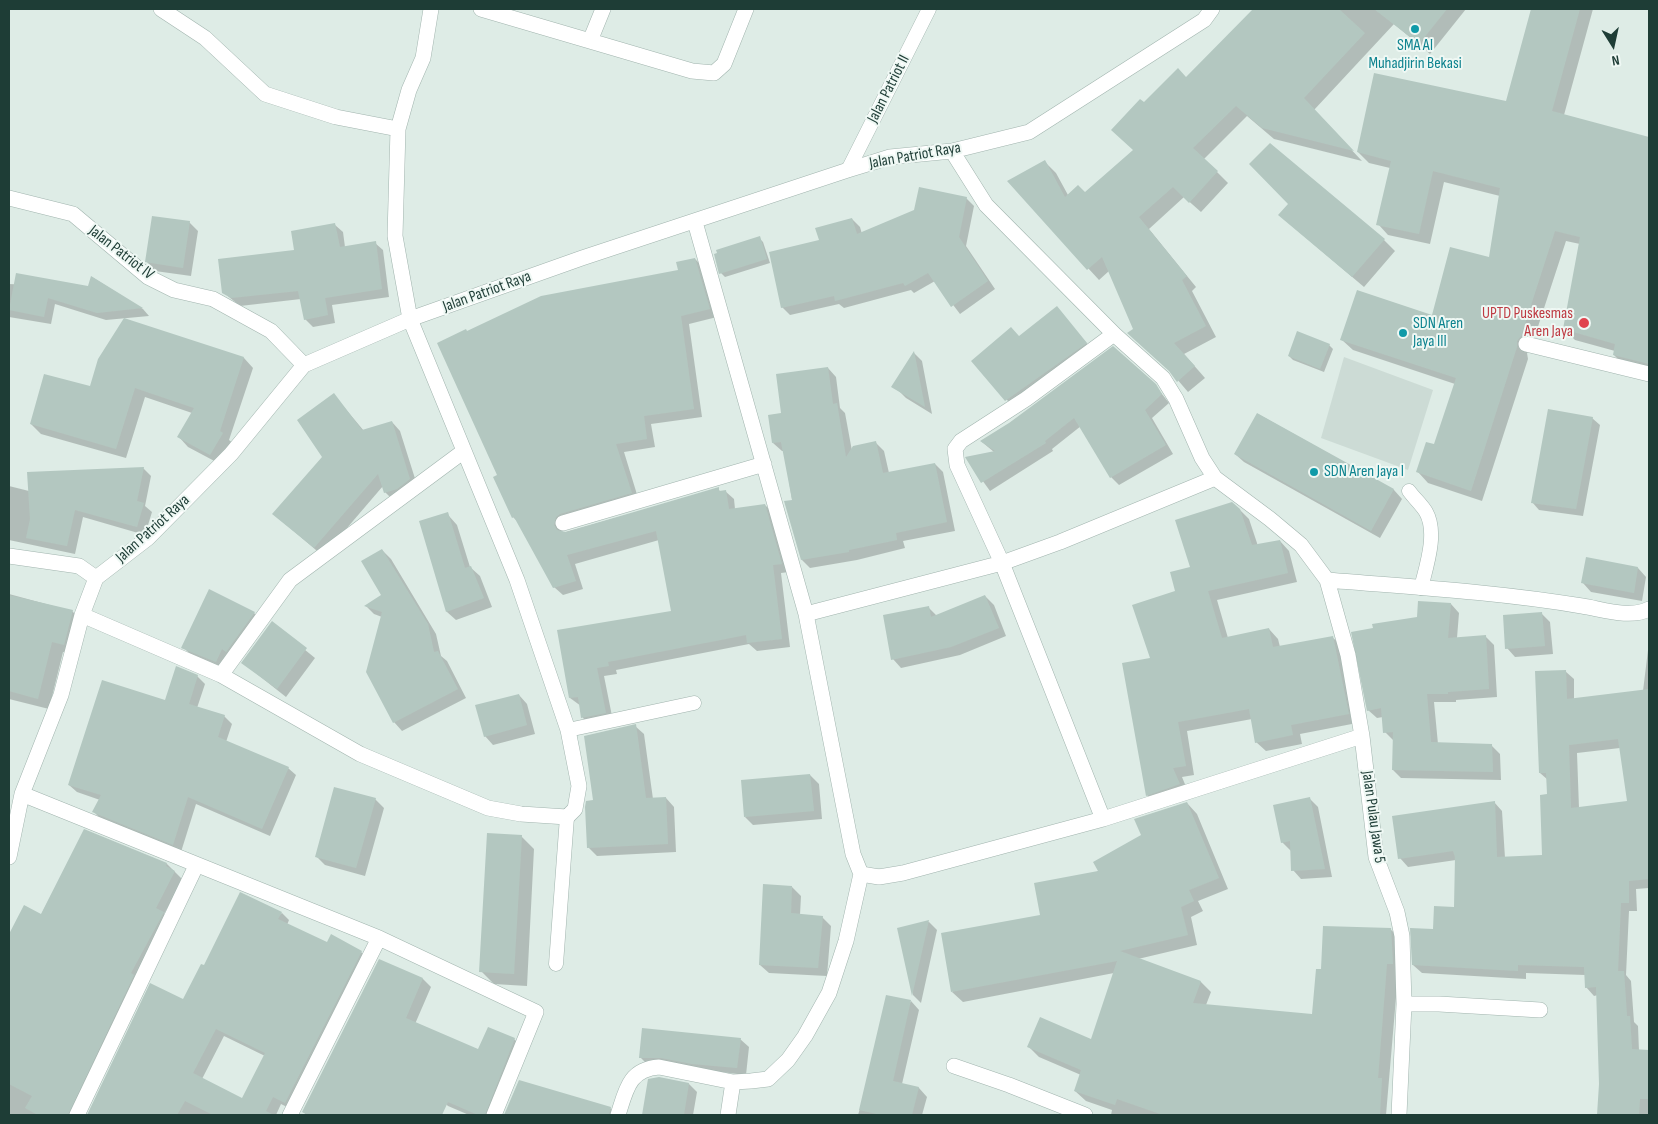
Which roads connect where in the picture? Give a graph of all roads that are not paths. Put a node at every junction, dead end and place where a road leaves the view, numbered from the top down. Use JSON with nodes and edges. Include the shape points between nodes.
{"nodes":[{"id":1,"x":161,"y":9,"type":"edge"},
{"id":2,"x":431,"y":9,"type":"edge"},
{"id":3,"x":481,"y":9,"type":"edge"},
{"id":4,"x":603,"y":9,"type":"edge"},
{"id":5,"x":746,"y":9,"type":"edge"},
{"id":6,"x":930,"y":9,"type":"edge"},
{"id":7,"x":1212,"y":9,"type":"edge"},
{"id":8,"x":590,"y":41,"type":"junction"},
{"id":9,"x":398,"y":129,"type":"junction"},
{"id":10,"x":952,"y":151,"type":"junction"},
{"id":11,"x":848,"y":170,"type":"junction"},
{"id":12,"x":9,"y":198,"type":"edge"},
{"id":13,"x":695,"y":222,"type":"junction"},
{"id":14,"x":410,"y":319,"type":"junction"},
{"id":15,"x":1114,"y":334,"type":"junction"},
{"id":16,"x":1526,"y":344,"type":"dead end"},
{"id":17,"x":304,"y":366,"type":"junction"},
{"id":18,"x":1649,"y":374,"type":"edge"},
{"id":19,"x":464,"y":451,"type":"junction"},
{"id":20,"x":764,"y":464,"type":"junction"},
{"id":21,"x":1215,"y":478,"type":"junction"},
{"id":22,"x":1408,"y":491,"type":"dead end"},
{"id":23,"x":563,"y":523,"type":"dead end"},
{"id":24,"x":9,"y":556,"type":"edge"},
{"id":25,"x":1002,"y":563,"type":"junction"},
{"id":26,"x":96,"y":578,"type":"junction"},
{"id":27,"x":1327,"y":580,"type":"junction"},
{"id":28,"x":1421,"y":588,"type":"junction"},
{"id":29,"x":1649,"y":609,"type":"edge"},
{"id":30,"x":806,"y":614,"type":"junction"},
{"id":31,"x":82,"y":615,"type":"junction"},
{"id":32,"x":220,"y":675,"type":"junction"},
{"id":33,"x":694,"y":703,"type":"dead end"},
{"id":34,"x":568,"y":730,"type":"junction"},
{"id":35,"x":1362,"y":736,"type":"junction"},
{"id":36,"x":22,"y":794,"type":"junction"},
{"id":37,"x":567,"y":817,"type":"junction"},
{"id":38,"x":1103,"y":819,"type":"junction"},
{"id":39,"x":9,"y":857,"type":"edge"},
{"id":40,"x":196,"y":866,"type":"junction"},
{"id":41,"x":860,"y":874,"type":"junction"},
{"id":42,"x":379,"y":938,"type":"junction"},
{"id":43,"x":556,"y":964,"type":"dead end"},
{"id":44,"x":1404,"y":1004,"type":"junction"},
{"id":45,"x":1540,"y":1010,"type":"dead end"},
{"id":46,"x":954,"y":1066,"type":"dead end"},
{"id":47,"x":733,"y":1082,"type":"junction"},
{"id":48,"x":77,"y":1115,"type":"edge"},
{"id":49,"x":290,"y":1115,"type":"edge"},
{"id":50,"x":494,"y":1115,"type":"edge"},
{"id":51,"x":618,"y":1115,"type":"edge"},
{"id":52,"x":728,"y":1115,"type":"edge"},
{"id":53,"x":1085,"y":1115,"type":"edge"},
{"id":54,"x":1399,"y":1115,"type":"edge"}],
"edges":[{"from":1,"to":9,"type":"street","via":[[205,38],[265,94],[336,118]]},
{"from":2,"to":9,"type":"street","via":[[423,58],[409,90]]},
{"from":3,"to":8,"type":"street"},
{"from":4,"to":8,"type":"street"},
{"from":5,"to":8,"type":"street","via":[[724,64],[714,73],[692,71]]},
{"from":6,"to":11,"type":"lane","name":"Jalan Patriot II"},
{"from":7,"to":10,"type":"street","name":"Jalan Patriot Raya","via":[[1204,20],[1029,132]]},
{"from":9,"to":14,"type":"street","via":[[395,236]]},
{"from":10,"to":11,"type":"street","name":"Jalan Patriot Raya","via":[[890,158]]},
{"from":10,"to":15,"type":"street","via":[[986,205]]},
{"from":11,"to":13,"type":"street","name":"Jalan Patriot Raya"},
{"from":12,"to":17,"type":"street","name":"Jalan Patriot IV","via":[[73,214],[148,277],[174,290],[213,300],[271,330]]},
{"from":13,"to":14,"type":"street","name":"Jalan Patriot Raya"},
{"from":13,"to":20,"type":"street"},
{"from":14,"to":17,"type":"street","name":"Jalan Patriot Raya"},
{"from":14,"to":19,"type":"street"},
{"from":15,"to":21,"type":"street","via":[[1162,378],[1176,399],[1202,458]]},
{"from":15,"to":25,"type":"street","via":[[1026,399],[961,441],[955,449],[957,465]]},
{"from":16,"to":18,"type":"street"},
{"from":17,"to":26,"type":"street","name":"Jalan Patriot Raya","via":[[231,454],[148,538]]},
{"from":19,"to":32,"type":"street","via":[[290,580]]},
{"from":19,"to":34,"type":"street","via":[[517,580]]},
{"from":20,"to":23,"type":"street"},
{"from":20,"to":30,"type":"street"},
{"from":21,"to":25,"type":"street"},
{"from":21,"to":27,"type":"street","via":[[1300,545]]},
{"from":22,"to":28,"type":"lane","via":[[1427,513],[1431,536]]},
{"from":24,"to":26,"type":"street","via":[[79,566]]},
{"from":25,"to":30,"type":"street"},
{"from":25,"to":38,"type":"street"},
{"from":26,"to":31,"type":"street"},
{"from":27,"to":28,"type":"street"},
{"from":27,"to":35,"type":"street","name":"Jalan Pulau Jawa 5","via":[[1348,655]]},
{"from":28,"to":29,"type":"street","via":[[1546,600],[1634,614]]},
{"from":30,"to":41,"type":"street","via":[[853,854]]},
{"from":31,"to":32,"type":"street"},
{"from":31,"to":36,"type":"street","via":[[61,695]]},
{"from":32,"to":37,"type":"street","via":[[360,754],[488,808]]},
{"from":33,"to":34,"type":"lane"},
{"from":34,"to":37,"type":"street","via":[[579,786],[575,808]]},
{"from":35,"to":38,"type":"street"},
{"from":35,"to":44,"type":"street","name":"Jalan Pulau Jawa 5","via":[[1376,857],[1397,912],[1402,936]]},
{"from":36,"to":39,"type":"street"},
{"from":36,"to":40,"type":"street"},
{"from":37,"to":43,"type":"lane"},
{"from":38,"to":41,"type":"street","via":[[903,873],[880,877]]},
{"from":40,"to":42,"type":"street"},
{"from":40,"to":48,"type":"street"},
{"from":41,"to":47,"type":"street","via":[[846,941],[829,993],[805,1036],[788,1060],[768,1079]]},
{"from":42,"to":49,"type":"street"},
{"from":42,"to":50,"type":"street","via":[[536,1012]]},
{"from":44,"to":45,"type":"street"},
{"from":44,"to":54,"type":"street","name":"Jalan Pulau Jawa 5"},
{"from":46,"to":53,"type":"street"},
{"from":47,"to":51,"type":"street","via":[[659,1067],[647,1068],[634,1075]]},
{"from":47,"to":52,"type":"street"}]}
